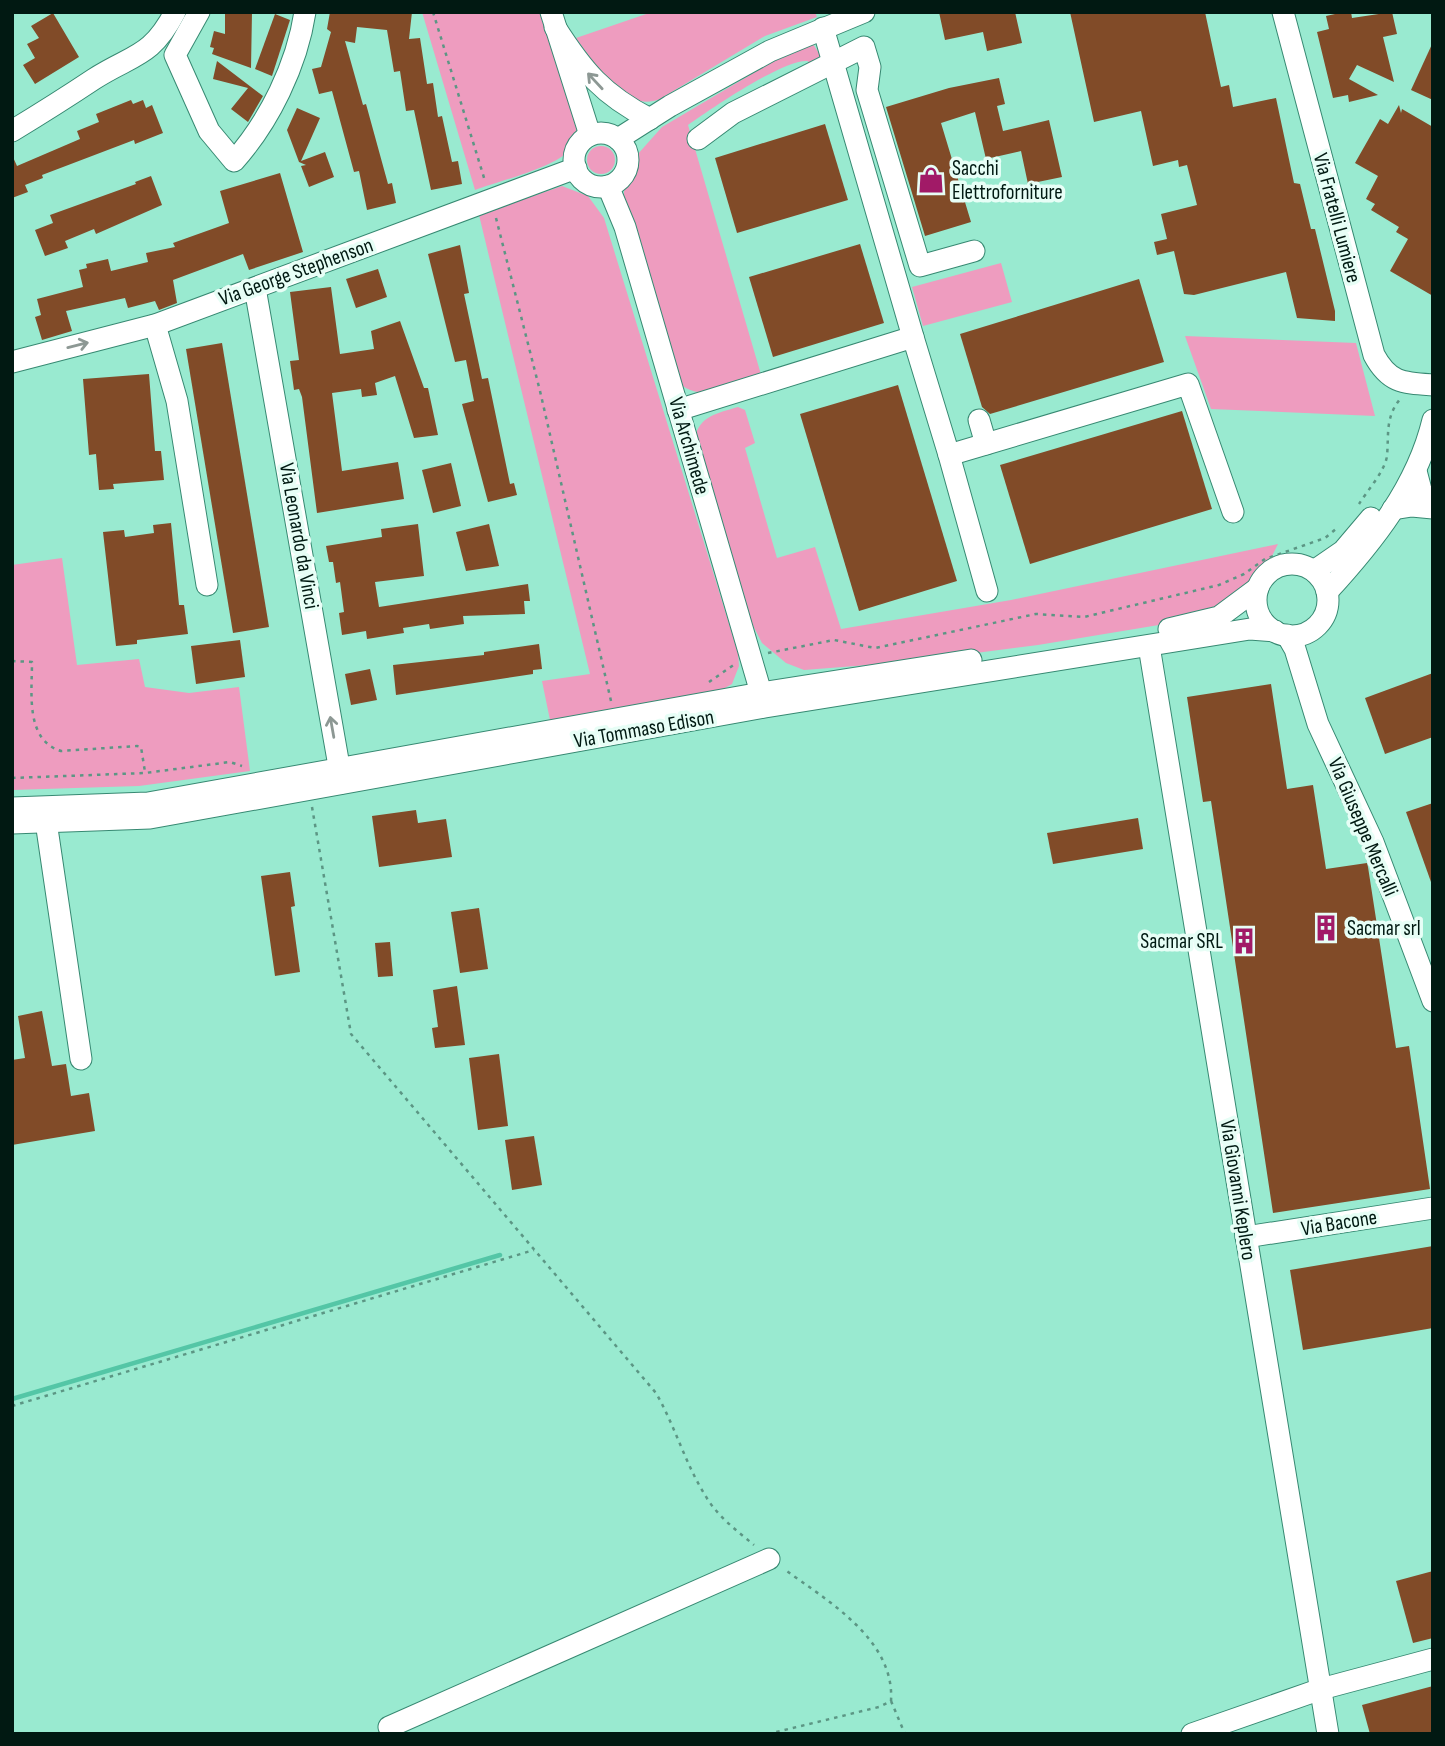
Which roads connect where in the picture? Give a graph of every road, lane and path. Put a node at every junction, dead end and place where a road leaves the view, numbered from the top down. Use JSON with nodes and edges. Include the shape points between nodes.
{"nodes":[{"id":1,"x":175,"y":12,"type":"edge"},
{"id":2,"x":199,"y":12,"type":"edge"},
{"id":3,"x":305,"y":12,"type":"edge"},
{"id":4,"x":433,"y":12,"type":"edge"},
{"id":5,"x":864,"y":12,"type":"edge"},
{"id":6,"x":1283,"y":12,"type":"edge"},
{"id":7,"x":553,"y":20,"type":"edge"},
{"id":8,"x":823,"y":28,"type":"junction"},
{"id":9,"x":833,"y":62,"type":"junction"},
{"id":10,"x":57,"y":106,"type":"junction"},
{"id":11,"x":650,"y":119,"type":"junction"},
{"id":12,"x":12,"y":131,"type":"edge"},
{"id":13,"x":590,"y":135,"type":"junction"},
{"id":14,"x":12,"y":139,"type":"edge"},
{"id":15,"x":618,"y":139,"type":"junction"},
{"id":16,"x":698,"y":139,"type":"dead end"},
{"id":17,"x":576,"y":168,"type":"junction"},
{"id":18,"x":608,"y":186,"type":"junction"},
{"id":19,"x":492,"y":200,"type":"junction"},
{"id":20,"x":974,"y":250,"type":"dead end"},
{"id":21,"x":255,"y":288,"type":"junction"},
{"id":22,"x":155,"y":325,"type":"junction"},
{"id":23,"x":913,"y":337,"type":"junction"},
{"id":24,"x":12,"y":362,"type":"edge"},
{"id":25,"x":1422,"y":384,"type":"edge"},
{"id":26,"x":678,"y":410,"type":"junction"},
{"id":27,"x":1433,"y":410,"type":"edge"},
{"id":28,"x":979,"y":420,"type":"dead end"},
{"id":29,"x":1433,"y":420,"type":"edge"},
{"id":30,"x":986,"y":444,"type":"junction"},
{"id":31,"x":949,"y":455,"type":"junction"},
{"id":32,"x":1416,"y":471,"type":"junction"},
{"id":33,"x":1433,"y":508,"type":"edge"},
{"id":34,"x":1393,"y":509,"type":"junction"},
{"id":35,"x":1352,"y":511,"type":"dead end"},
{"id":36,"x":1233,"y":512,"type":"dead end"},
{"id":37,"x":1339,"y":527,"type":"dead end"},
{"id":38,"x":1314,"y":571,"type":"junction"},
{"id":39,"x":207,"y":585,"type":"dead end"},
{"id":40,"x":1258,"y":588,"type":"junction"},
{"id":41,"x":986,"y":591,"type":"dead end"},
{"id":42,"x":1327,"y":592,"type":"junction"},
{"id":43,"x":1311,"y":630,"type":"junction"},
{"id":44,"x":1281,"y":633,"type":"junction"},
{"id":45,"x":1149,"y":646,"type":"junction"},
{"id":46,"x":751,"y":659,"type":"junction"},
{"id":47,"x":12,"y":661,"type":"edge"},
{"id":48,"x":707,"y":684,"type":"dead end"},
{"id":49,"x":1311,"y":693,"type":"junction"},
{"id":50,"x":617,"y":700,"type":"dead end"},
{"id":51,"x":763,"y":700,"type":"junction"},
{"id":52,"x":611,"y":701,"type":"junction"},
{"id":53,"x":599,"y":704,"type":"dead end"},
{"id":54,"x":246,"y":768,"type":"dead end"},
{"id":55,"x":145,"y":772,"type":"junction"},
{"id":56,"x":341,"y":777,"type":"junction"},
{"id":57,"x":12,"y":778,"type":"edge"},
{"id":58,"x":309,"y":791,"type":"junction"},
{"id":59,"x":12,"y":808,"type":"edge"},
{"id":60,"x":46,"y":814,"type":"junction"},
{"id":61,"x":12,"y":823,"type":"edge"},
{"id":62,"x":1433,"y":1001,"type":"edge"},
{"id":63,"x":81,"y":1059,"type":"dead end"},
{"id":64,"x":1433,"y":1208,"type":"edge"},
{"id":65,"x":1246,"y":1237,"type":"junction"},
{"id":66,"x":534,"y":1251,"type":"junction"},
{"id":67,"x":12,"y":1406,"type":"edge"},
{"id":68,"x":769,"y":1559,"type":"junction"},
{"id":69,"x":1433,"y":1659,"type":"edge"},
{"id":70,"x":1321,"y":1689,"type":"junction"},
{"id":71,"x":891,"y":1701,"type":"junction"},
{"id":72,"x":390,"y":1727,"type":"dead end"},
{"id":73,"x":768,"y":1734,"type":"edge"},
{"id":74,"x":905,"y":1734,"type":"edge"},
{"id":75,"x":1192,"y":1734,"type":"edge"},
{"id":76,"x":1328,"y":1734,"type":"edge"}],
"edges":[{"from":1,"to":10,"type":"street","via":[[166,30],[142,55],[97,77]]},
{"from":2,"to":3,"type":"street","via":[[175,55],[209,131],[234,161],[278,96]]},
{"from":4,"to":19,"type":"path"},
{"from":5,"to":8,"type":"street"},
{"from":6,"to":25,"type":"street","name":"Via Fratelli Lumiere","via":[[1374,355],[1382,371],[1395,380]]},
{"from":11,"to":7,"type":"street","one_way":true,"via":[[620,104],[595,83]]},
{"from":7,"to":13,"type":"street"},
{"from":8,"to":9,"type":"street"},
{"from":8,"to":11,"type":"street","via":[[770,51]]},
{"from":9,"to":16,"type":"street","via":[[733,113]]},
{"from":9,"to":20,"type":"street","via":[[864,47],[870,67],[867,90],[920,266]]},
{"from":9,"to":23,"type":"street"},
{"from":10,"to":12,"type":"street"},
{"from":10,"to":14,"type":"street"},
{"from":11,"to":15,"type":"street"},
{"from":13,"to":15,"type":"street","via":[[605,133]]},
{"from":13,"to":17,"type":"street","via":[[578,145]]},
{"from":15,"to":18,"type":"street","via":[[628,161],[622,177]]},
{"from":17,"to":18,"type":"street","via":[[585,182]]},
{"from":17,"to":19,"type":"street","name":"Via George Stephenson"},
{"from":18,"to":26,"type":"street","name":"Via Archimede","via":[[625,228]]},
{"from":19,"to":21,"type":"street","name":"Via George Stephenson"},
{"from":19,"to":52,"type":"path"},
{"from":21,"to":22,"type":"street","name":"Via George Stephenson"},
{"from":56,"to":21,"type":"street","name":"Via Leonardo da Vinci","one_way":true},
{"from":24,"to":22,"type":"street","name":"Via George Stephenson","one_way":true},
{"from":22,"to":39,"type":"street","via":[[177,401]]},
{"from":23,"to":26,"type":"street"},
{"from":23,"to":31,"type":"street"},
{"from":25,"to":35,"type":"path","via":[[1390,414],[1387,459]]},
{"from":26,"to":46,"type":"street","name":"Via Archimede"},
{"from":27,"to":38,"type":"street","via":[[1407,463],[1364,530]]},
{"from":28,"to":30,"type":"street"},
{"from":29,"to":32,"type":"street"},
{"from":30,"to":31,"type":"street"},
{"from":30,"to":36,"type":"street","via":[[1188,384]]},
{"from":31,"to":41,"type":"street"},
{"from":32,"to":33,"type":"street"},
{"from":32,"to":34,"type":"street"},
{"from":33,"to":34,"type":"street"},
{"from":34,"to":42,"type":"street","via":[[1361,555]]},
{"from":37,"to":46,"type":"path","via":[[1325,538],[1265,559],[1244,575],[1219,585],[1084,617],[1036,614],[875,648],[834,640]]},
{"from":38,"to":40,"type":"street","via":[[1282,565],[1263,578]]},
{"from":38,"to":42,"type":"street"},
{"from":40,"to":44,"type":"street","via":[[1261,617]]},
{"from":40,"to":51,"type":"street","name":"Via Tommaso Edison","via":[[1219,617],[1181,627]]},
{"from":42,"to":43,"type":"street","via":[[1325,613]]},
{"from":43,"to":44,"type":"street"},
{"from":43,"to":49,"type":"street","name":"Via Giuseppe Mercalli"},
{"from":44,"to":45,"type":"street","name":"Via Tommaso Edison","via":[[1250,629]]},
{"from":44,"to":49,"type":"street","name":"Via Giuseppe Mercalli"},
{"from":45,"to":51,"type":"street","name":"Via Tommaso Edison"},
{"from":45,"to":65,"type":"street","name":"Via Giovanni Keplero"},
{"from":46,"to":48,"type":"path","via":[[736,663]]},
{"from":46,"to":51,"type":"street","name":"Via Archimede"},
{"from":47,"to":55,"type":"path","via":[[32,662],[33,713],[38,734],[50,747],[61,751],[141,747]]},
{"from":49,"to":62,"type":"street","name":"Via Giuseppe Mercalli","via":[[1318,724],[1373,842]]},
{"from":50,"to":52,"type":"path"},
{"from":51,"to":56,"type":"street","name":"Via Tommaso Edison"},
{"from":52,"to":53,"type":"path"},
{"from":54,"to":55,"type":"path","via":[[230,761]]},
{"from":55,"to":57,"type":"path"},
{"from":56,"to":58,"type":"street","name":"Via Tommaso Edison"},
{"from":56,"to":60,"type":"street","name":"Via Tommaso Edison"},
{"from":58,"to":60,"type":"street","name":"Via Tommaso Edison","via":[[150,818]]},
{"from":58,"to":66,"type":"path","via":[[351,1034]]},
{"from":59,"to":60,"type":"street","name":"Via Tommaso Edison"},
{"from":60,"to":61,"type":"street","name":"Via Tommaso Edison"},
{"from":60,"to":63,"type":"street"},
{"from":64,"to":65,"type":"street","name":"Via Bacone"},
{"from":65,"to":70,"type":"street","name":"Via Giovanni Keplero"},
{"from":66,"to":67,"type":"path"},
{"from":66,"to":68,"type":"path","via":[[656,1392],[697,1480],[721,1517]]},
{"from":68,"to":71,"type":"path","via":[[842,1612],[870,1640],[883,1661]]},
{"from":68,"to":72,"type":"street"},
{"from":69,"to":70,"type":"street"},
{"from":70,"to":75,"type":"street"},
{"from":70,"to":76,"type":"street","name":"Via Giovanni Keplero"},
{"from":71,"to":73,"type":"path"},
{"from":71,"to":74,"type":"path"}]}
